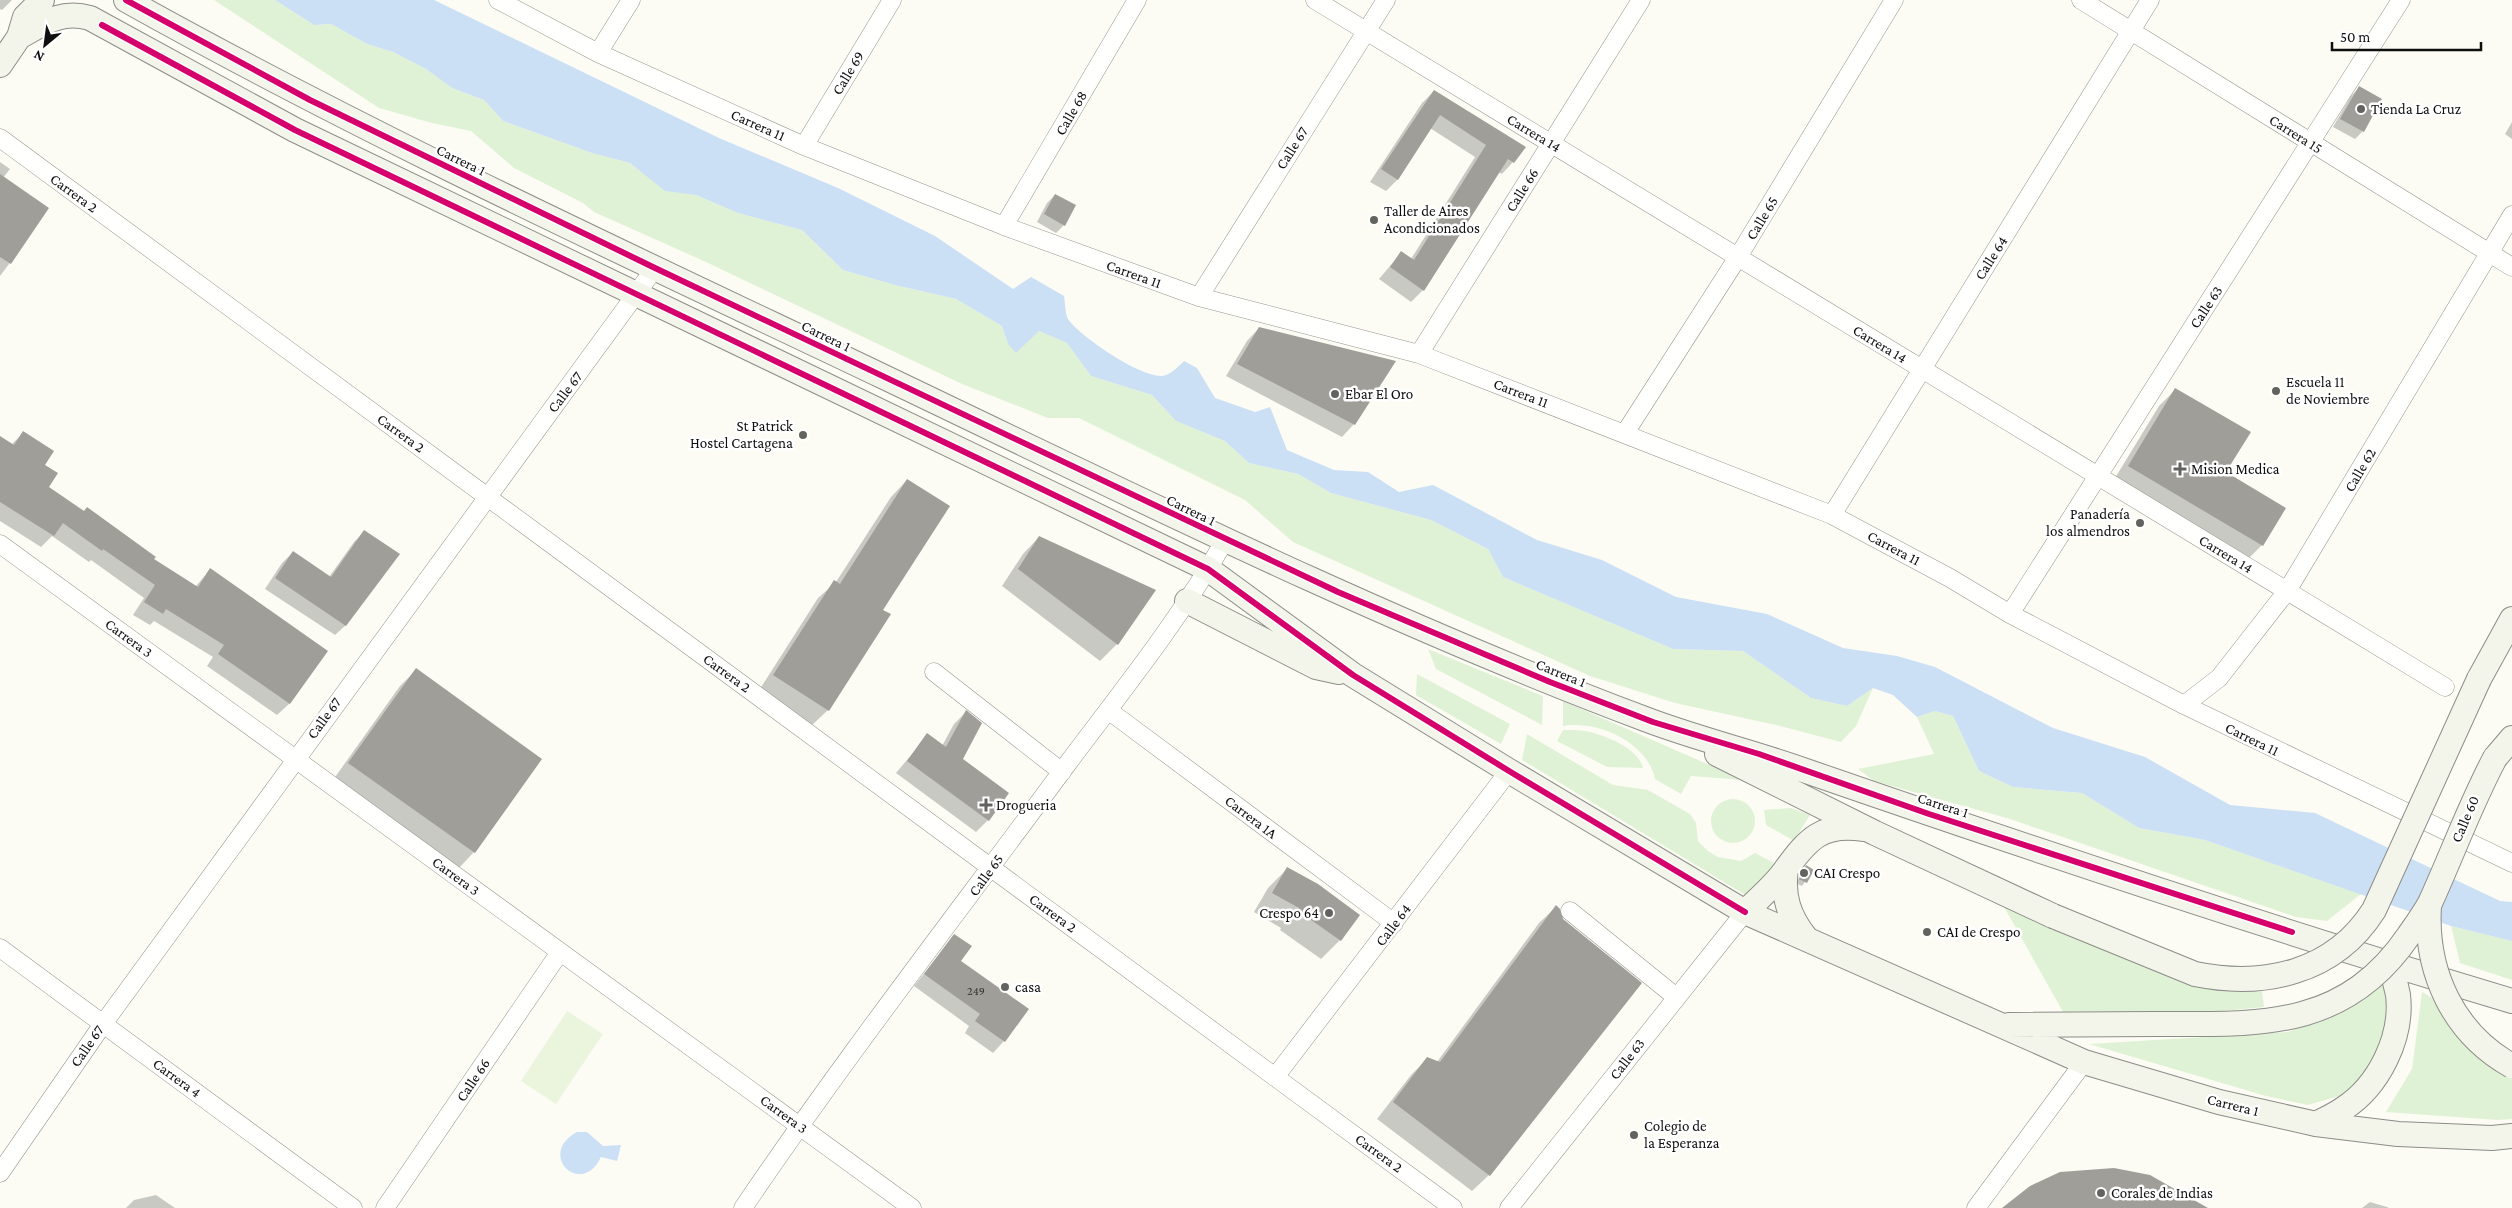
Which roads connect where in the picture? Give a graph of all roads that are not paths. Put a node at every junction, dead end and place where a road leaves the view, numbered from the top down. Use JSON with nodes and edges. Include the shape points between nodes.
{"nodes":[{"id":1,"x":42,"y":0,"type":"edge"},
{"id":2,"x":126,"y":0,"type":"edge"},
{"id":3,"x":498,"y":0,"type":"edge"},
{"id":4,"x":630,"y":0,"type":"edge"},
{"id":5,"x":892,"y":0,"type":"edge"},
{"id":6,"x":1137,"y":0,"type":"edge"},
{"id":7,"x":1315,"y":0,"type":"edge"},
{"id":8,"x":1386,"y":0,"type":"edge"},
{"id":9,"x":1641,"y":0,"type":"edge"},
{"id":10,"x":1894,"y":0,"type":"edge"},
{"id":11,"x":2081,"y":0,"type":"edge"},
{"id":12,"x":2150,"y":0,"type":"edge"},
{"id":13,"x":2401,"y":0,"type":"edge"},
{"id":14,"x":1366,"y":31,"type":"junction"},
{"id":15,"x":2131,"y":31,"type":"junction"},
{"id":16,"x":19,"y":38,"type":"junction"},
{"id":17,"x":598,"y":53,"type":"junction"},
{"id":18,"x":0,"y":65,"type":"edge"},
{"id":19,"x":0,"y":138,"type":"edge"},
{"id":20,"x":2311,"y":142,"type":"junction"},
{"id":21,"x":1552,"y":144,"type":"junction"},
{"id":22,"x":804,"y":146,"type":"junction"},
{"id":23,"x":2512,"y":215,"type":"edge"},
{"id":24,"x":1004,"y":226,"type":"junction"},
{"id":25,"x":2488,"y":253,"type":"junction"},
{"id":26,"x":1738,"y":257,"type":"junction"},
{"id":27,"x":2512,"y":267,"type":"edge"},
{"id":28,"x":654,"y":268,"type":"junction"},
{"id":29,"x":637,"y":295,"type":"junction"},
{"id":30,"x":1199,"y":297,"type":"junction"},
{"id":31,"x":1419,"y":354,"type":"junction"},
{"id":32,"x":1922,"y":369,"type":"junction"},
{"id":33,"x":1625,"y":433,"type":"junction"},
{"id":34,"x":2098,"y":476,"type":"junction"},
{"id":35,"x":487,"y":496,"type":"junction"},
{"id":36,"x":1832,"y":515,"type":"junction"},
{"id":37,"x":1225,"y":540,"type":"junction"},
{"id":38,"x":0,"y":544,"type":"edge"},
{"id":39,"x":1208,"y":569,"type":"junction"},
{"id":40,"x":2287,"y":591,"type":"junction"},
{"id":41,"x":1186,"y":601,"type":"junction"},
{"id":42,"x":2010,"y":614,"type":"junction"},
{"id":43,"x":2512,"y":619,"type":"edge"},
{"id":44,"x":934,"y":672,"type":"dead end"},
{"id":45,"x":1353,"y":674,"type":"junction"},
{"id":46,"x":2445,"y":688,"type":"dead end"},
{"id":47,"x":2184,"y":706,"type":"junction"},
{"id":48,"x":1108,"y":710,"type":"junction"},
{"id":49,"x":1653,"y":722,"type":"junction"},
{"id":50,"x":2512,"y":738,"type":"edge"},
{"id":51,"x":294,"y":759,"type":"junction"},
{"id":52,"x":1509,"y":771,"type":"junction"},
{"id":53,"x":1062,"y":772,"type":"junction"},
{"id":54,"x":1875,"y":833,"type":"junction"},
{"id":55,"x":2512,"y":863,"type":"edge"},
{"id":56,"x":992,"y":868,"type":"junction"},
{"id":57,"x":1786,"y":870,"type":"junction"},
{"id":58,"x":2428,"y":906,"type":"junction"},
{"id":59,"x":1570,"y":911,"type":"dead end"},
{"id":60,"x":1745,"y":912,"type":"junction"},
{"id":61,"x":1394,"y":924,"type":"junction"},
{"id":62,"x":1806,"y":938,"type":"junction"},
{"id":63,"x":0,"y":948,"type":"edge"},
{"id":64,"x":560,"y":952,"type":"junction"},
{"id":65,"x":2391,"y":965,"type":"junction"},
{"id":66,"x":1676,"y":998,"type":"junction"},
{"id":67,"x":2512,"y":1001,"type":"edge"},
{"id":68,"x":103,"y":1024,"type":"junction"},
{"id":69,"x":2000,"y":1025,"type":"junction"},
{"id":70,"x":2084,"y":1062,"type":"junction"},
{"id":71,"x":2512,"y":1066,"type":"edge"},
{"id":72,"x":1275,"y":1077,"type":"junction"},
{"id":73,"x":2316,"y":1124,"type":"junction"},
{"id":74,"x":799,"y":1126,"type":"junction"},
{"id":75,"x":2512,"y":1136,"type":"edge"},
{"id":76,"x":0,"y":1173,"type":"edge"},
{"id":77,"x":353,"y":1208,"type":"edge"},
{"id":78,"x":385,"y":1208,"type":"edge"},
{"id":79,"x":743,"y":1208,"type":"edge"},
{"id":80,"x":912,"y":1208,"type":"edge"},
{"id":81,"x":1453,"y":1208,"type":"edge"},
{"id":82,"x":1509,"y":1208,"type":"edge"},
{"id":83,"x":1976,"y":1208,"type":"edge"}],
"edges":[{"from":1,"to":16,"type":"main road","via":[[25,17]]},
{"from":2,"to":28,"type":"main road","name":"Carrera 1","via":[[310,100]]},
{"from":3,"to":17,"type":"street","name":"Carrera 11"},
{"from":4,"to":17,"type":"street"},
{"from":5,"to":22,"type":"street","name":"Calle 69"},
{"from":6,"to":24,"type":"street","name":"Calle 68"},
{"from":7,"to":14,"type":"street","name":"Carrera 14"},
{"from":8,"to":14,"type":"street","name":"Calle 67"},
{"from":9,"to":21,"type":"street","name":"Calle 66"},
{"from":10,"to":26,"type":"street","name":"Calle 65"},
{"from":11,"to":15,"type":"street","name":"Carrera 15"},
{"from":12,"to":15,"type":"street","name":"Calle 64"},
{"from":13,"to":20,"type":"street","name":"Calle 63"},
{"from":14,"to":21,"type":"street","name":"Carrera 14"},
{"from":14,"to":30,"type":"street","name":"Calle 67"},
{"from":15,"to":20,"type":"street","name":"Carrera 15"},
{"from":15,"to":32,"type":"street","name":"Calle 64"},
{"from":16,"to":18,"type":"main road"},
{"from":16,"to":29,"type":"main road","name":"Carrera 1","via":[[57,17],[77,15],[90,18],[295,130]]},
{"from":17,"to":22,"type":"street","name":"Carrera 11"},
{"from":19,"to":35,"type":"street","name":"Carrera 2"},
{"from":20,"to":25,"type":"street","name":"Carrera 15"},
{"from":20,"to":34,"type":"street","name":"Calle 63"},
{"from":21,"to":26,"type":"street","name":"Carrera 14"},
{"from":21,"to":31,"type":"street","name":"Calle 66"},
{"from":22,"to":24,"type":"street","name":"Carrera 11"},
{"from":23,"to":25,"type":"street","name":"Calle 62"},
{"from":24,"to":30,"type":"street","name":"Carrera 11"},
{"from":25,"to":27,"type":"street","name":"Carrera 15"},
{"from":25,"to":40,"type":"street","name":"Calle 62"},
{"from":26,"to":32,"type":"street","name":"Carrera 14"},
{"from":26,"to":33,"type":"street","name":"Calle 65"},
{"from":28,"to":29,"type":"street","name":"Calle 67"},
{"from":28,"to":37,"type":"main road","name":"Carrera 1"},
{"from":29,"to":35,"type":"street","name":"Calle 67"},
{"from":29,"to":39,"type":"main road","name":"Carrera 1"},
{"from":30,"to":31,"type":"street","name":"Carrera 11"},
{"from":31,"to":33,"type":"street","name":"Carrera 11"},
{"from":32,"to":34,"type":"street","name":"Carrera 14"},
{"from":32,"to":36,"type":"street","name":"Calle 64"},
{"from":33,"to":36,"type":"street","name":"Carrera 11"},
{"from":34,"to":40,"type":"street","name":"Carrera 14"},
{"from":34,"to":42,"type":"street","name":"Calle 63"},
{"from":35,"to":51,"type":"street","name":"Calle 67"},
{"from":35,"to":56,"type":"street","name":"Carrera 2"},
{"from":36,"to":42,"type":"street","name":"Carrera 11"},
{"from":37,"to":39,"type":"street","name":"Calle 65"},
{"from":37,"to":49,"type":"main road","name":"Carrera 1","via":[[1338,592]]},
{"from":38,"to":51,"type":"street","name":"Carrera 3"},
{"from":39,"to":41,"type":"street","name":"Calle 65"},
{"from":39,"to":45,"type":"main road","name":"Carrera 1"},
{"from":40,"to":46,"type":"street","name":"Carrera 14"},
{"from":40,"to":47,"type":"street","name":"Calle 62","via":[[2220,678]]},
{"from":41,"to":45,"type":"main road","via":[[1316,667]]},
{"from":41,"to":48,"type":"street","name":"Calle 65"},
{"from":42,"to":47,"type":"street","name":"Carrera 11"},
{"from":43,"to":54,"type":"main road","bridge":true,"via":[[2479,679],[2374,910],[2362,928],[2317,963],[2279,976],[2214,978],[2195,974],[2053,916]]},
{"from":44,"to":53,"type":"street"},
{"from":45,"to":52,"type":"main road","name":"Carrera 1"},
{"from":47,"to":55,"type":"street","name":"Carrera 11"},
{"from":48,"to":53,"type":"street","name":"Calle 65"},
{"from":48,"to":61,"type":"street","name":"Carrera 1A"},
{"from":49,"to":54,"type":"main road"},
{"from":49,"to":65,"type":"main road","name":"Carrera 1","via":[[1759,754],[1929,814]]},
{"from":50,"to":58,"type":"main road","name":"Calle 60","bridge":true,"via":[[2495,758],[2478,790]]},
{"from":51,"to":64,"type":"street","name":"Carrera 3"},
{"from":51,"to":68,"type":"street","name":"Calle 67"},
{"from":52,"to":60,"type":"main road","name":"Carrera 1"},
{"from":52,"to":61,"type":"street","name":"Calle 64"},
{"from":53,"to":56,"type":"street","name":"Calle 65"},
{"from":54,"to":57,"type":"main road","via":[[1849,828],[1824,833],[1806,843]]},
{"from":56,"to":72,"type":"street","name":"Carrera 2"},
{"from":56,"to":74,"type":"street","name":"Calle 65"},
{"from":57,"to":60,"type":"main road"},
{"from":57,"to":62,"type":"main road","via":[[1784,894],[1787,906]]},
{"from":58,"to":69,"type":"main road","bridge":true,"via":[[2399,950],[2369,981],[2328,1007],[2289,1018],[2246,1024]]},
{"from":58,"to":71,"type":"main road","bridge":true,"via":[[2431,957],[2446,997],[2482,1045]]},
{"from":59,"to":66,"type":"street"},
{"from":60,"to":62,"type":"main road","name":"Carrera 1"},
{"from":60,"to":66,"type":"street","name":"Calle 63"},
{"from":61,"to":72,"type":"street","name":"Calle 64"},
{"from":62,"to":69,"type":"main road","name":"Carrera 1"},
{"from":63,"to":68,"type":"street","name":"Carrera 4"},
{"from":64,"to":74,"type":"street","name":"Carrera 3"},
{"from":64,"to":78,"type":"street","name":"Calle 66"},
{"from":65,"to":67,"type":"main road","name":"Carrera 1"},
{"from":65,"to":73,"type":"main road","via":[[2398,997],[2396,1029],[2386,1060],[2362,1092],[2344,1108]]},
{"from":66,"to":82,"type":"street","name":"Calle 63"},
{"from":68,"to":76,"type":"street","name":"Calle 67"},
{"from":68,"to":77,"type":"street","name":"Carrera 4"},
{"from":69,"to":70,"type":"main road","name":"Carrera 1"},
{"from":70,"to":73,"type":"main road","name":"Carrera 1","via":[[2219,1102]]},
{"from":70,"to":83,"type":"street"},
{"from":72,"to":81,"type":"street","name":"Carrera 2"},
{"from":73,"to":75,"type":"main road","name":"Carrera 1","via":[[2398,1134]]},
{"from":74,"to":79,"type":"street","name":"Calle 65"},
{"from":74,"to":80,"type":"street","name":"Carrera 3"}]}
